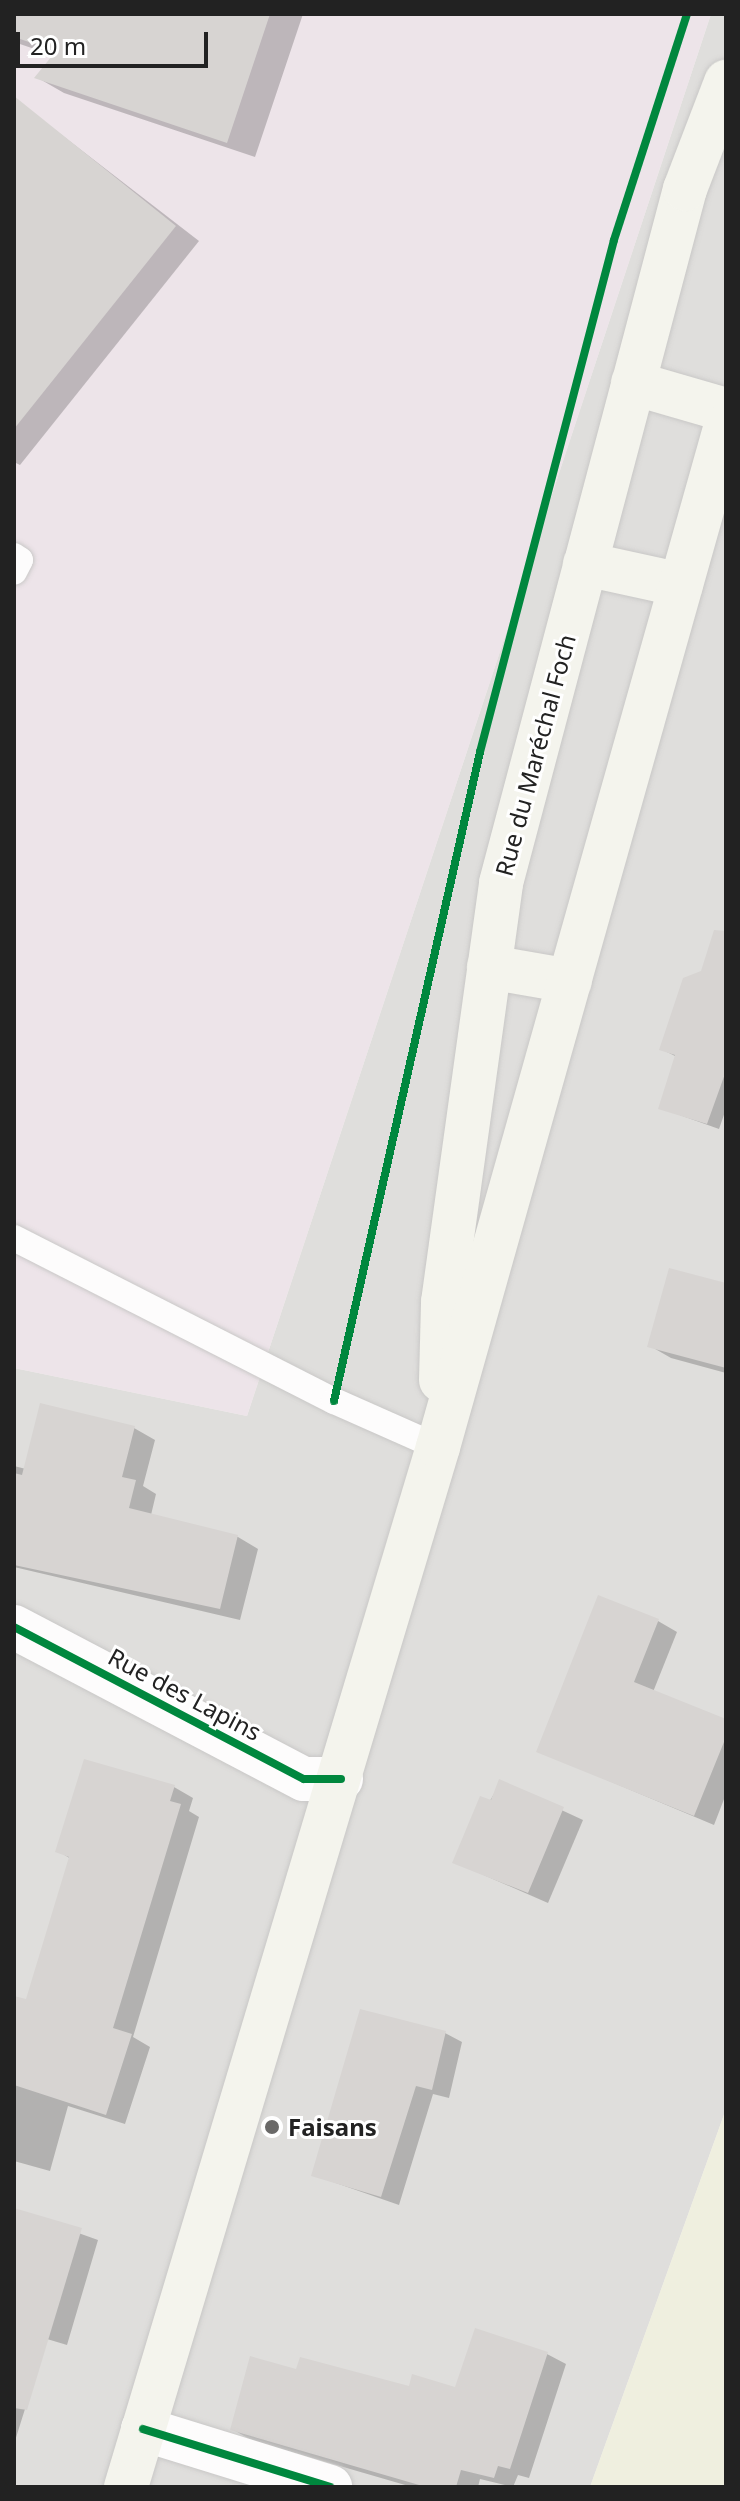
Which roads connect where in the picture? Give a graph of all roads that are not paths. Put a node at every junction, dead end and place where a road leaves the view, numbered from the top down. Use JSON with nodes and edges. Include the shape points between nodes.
{"nodes":[{"id":1,"x":726,"y":82,"type":"edge"},
{"id":2,"x":633,"y":383,"type":"junction"},
{"id":3,"x":726,"y":410,"type":"edge"},
{"id":4,"x":726,"y":425,"type":"edge"},
{"id":5,"x":14,"y":556,"type":"edge"},
{"id":6,"x":585,"y":564,"type":"junction"},
{"id":7,"x":14,"y":572,"type":"edge"},
{"id":8,"x":681,"y":585,"type":"junction"},
{"id":9,"x":489,"y":967,"type":"junction"},
{"id":10,"x":570,"y":981,"type":"junction"},
{"id":11,"x":14,"y":1238,"type":"edge"},
{"id":12,"x":438,"y":1447,"type":"junction"},
{"id":13,"x":14,"y":1627,"type":"edge"},
{"id":14,"x":341,"y":1779,"type":"junction"},
{"id":15,"x":143,"y":2429,"type":"junction"},
{"id":16,"x":126,"y":2487,"type":"edge"},
{"id":17,"x":330,"y":2487,"type":"edge"}],
"edges":[{"from":1,"to":2,"type":"main road","name":"Rue du Maréchal Foch","via":[[685,189]]},
{"from":2,"to":3,"type":"main road"},
{"from":2,"to":6,"type":"main road","name":"Rue du Maréchal Foch"},
{"from":4,"to":8,"type":"main road"},
{"from":5,"to":7,"type":"lane","via":[[20,560]]},
{"from":6,"to":8,"type":"main road"},
{"from":6,"to":9,"type":"main road","name":"Rue du Maréchal Foch","via":[[501,883]]},
{"from":8,"to":10,"type":"main road"},
{"from":9,"to":10,"type":"main road"},
{"from":9,"to":12,"type":"main road","name":"Rue du Maréchal Foch","via":[[443,1302]]},
{"from":10,"to":12,"type":"main road"},
{"from":11,"to":12,"type":"lane","via":[[334,1401]]},
{"from":12,"to":14,"type":"main road"},
{"from":13,"to":14,"type":"street","name":"Rue des Lapins","via":[[304,1779]]},
{"from":14,"to":15,"type":"main road"},
{"from":15,"to":16,"type":"main road"},
{"from":15,"to":17,"type":"street"}]}
